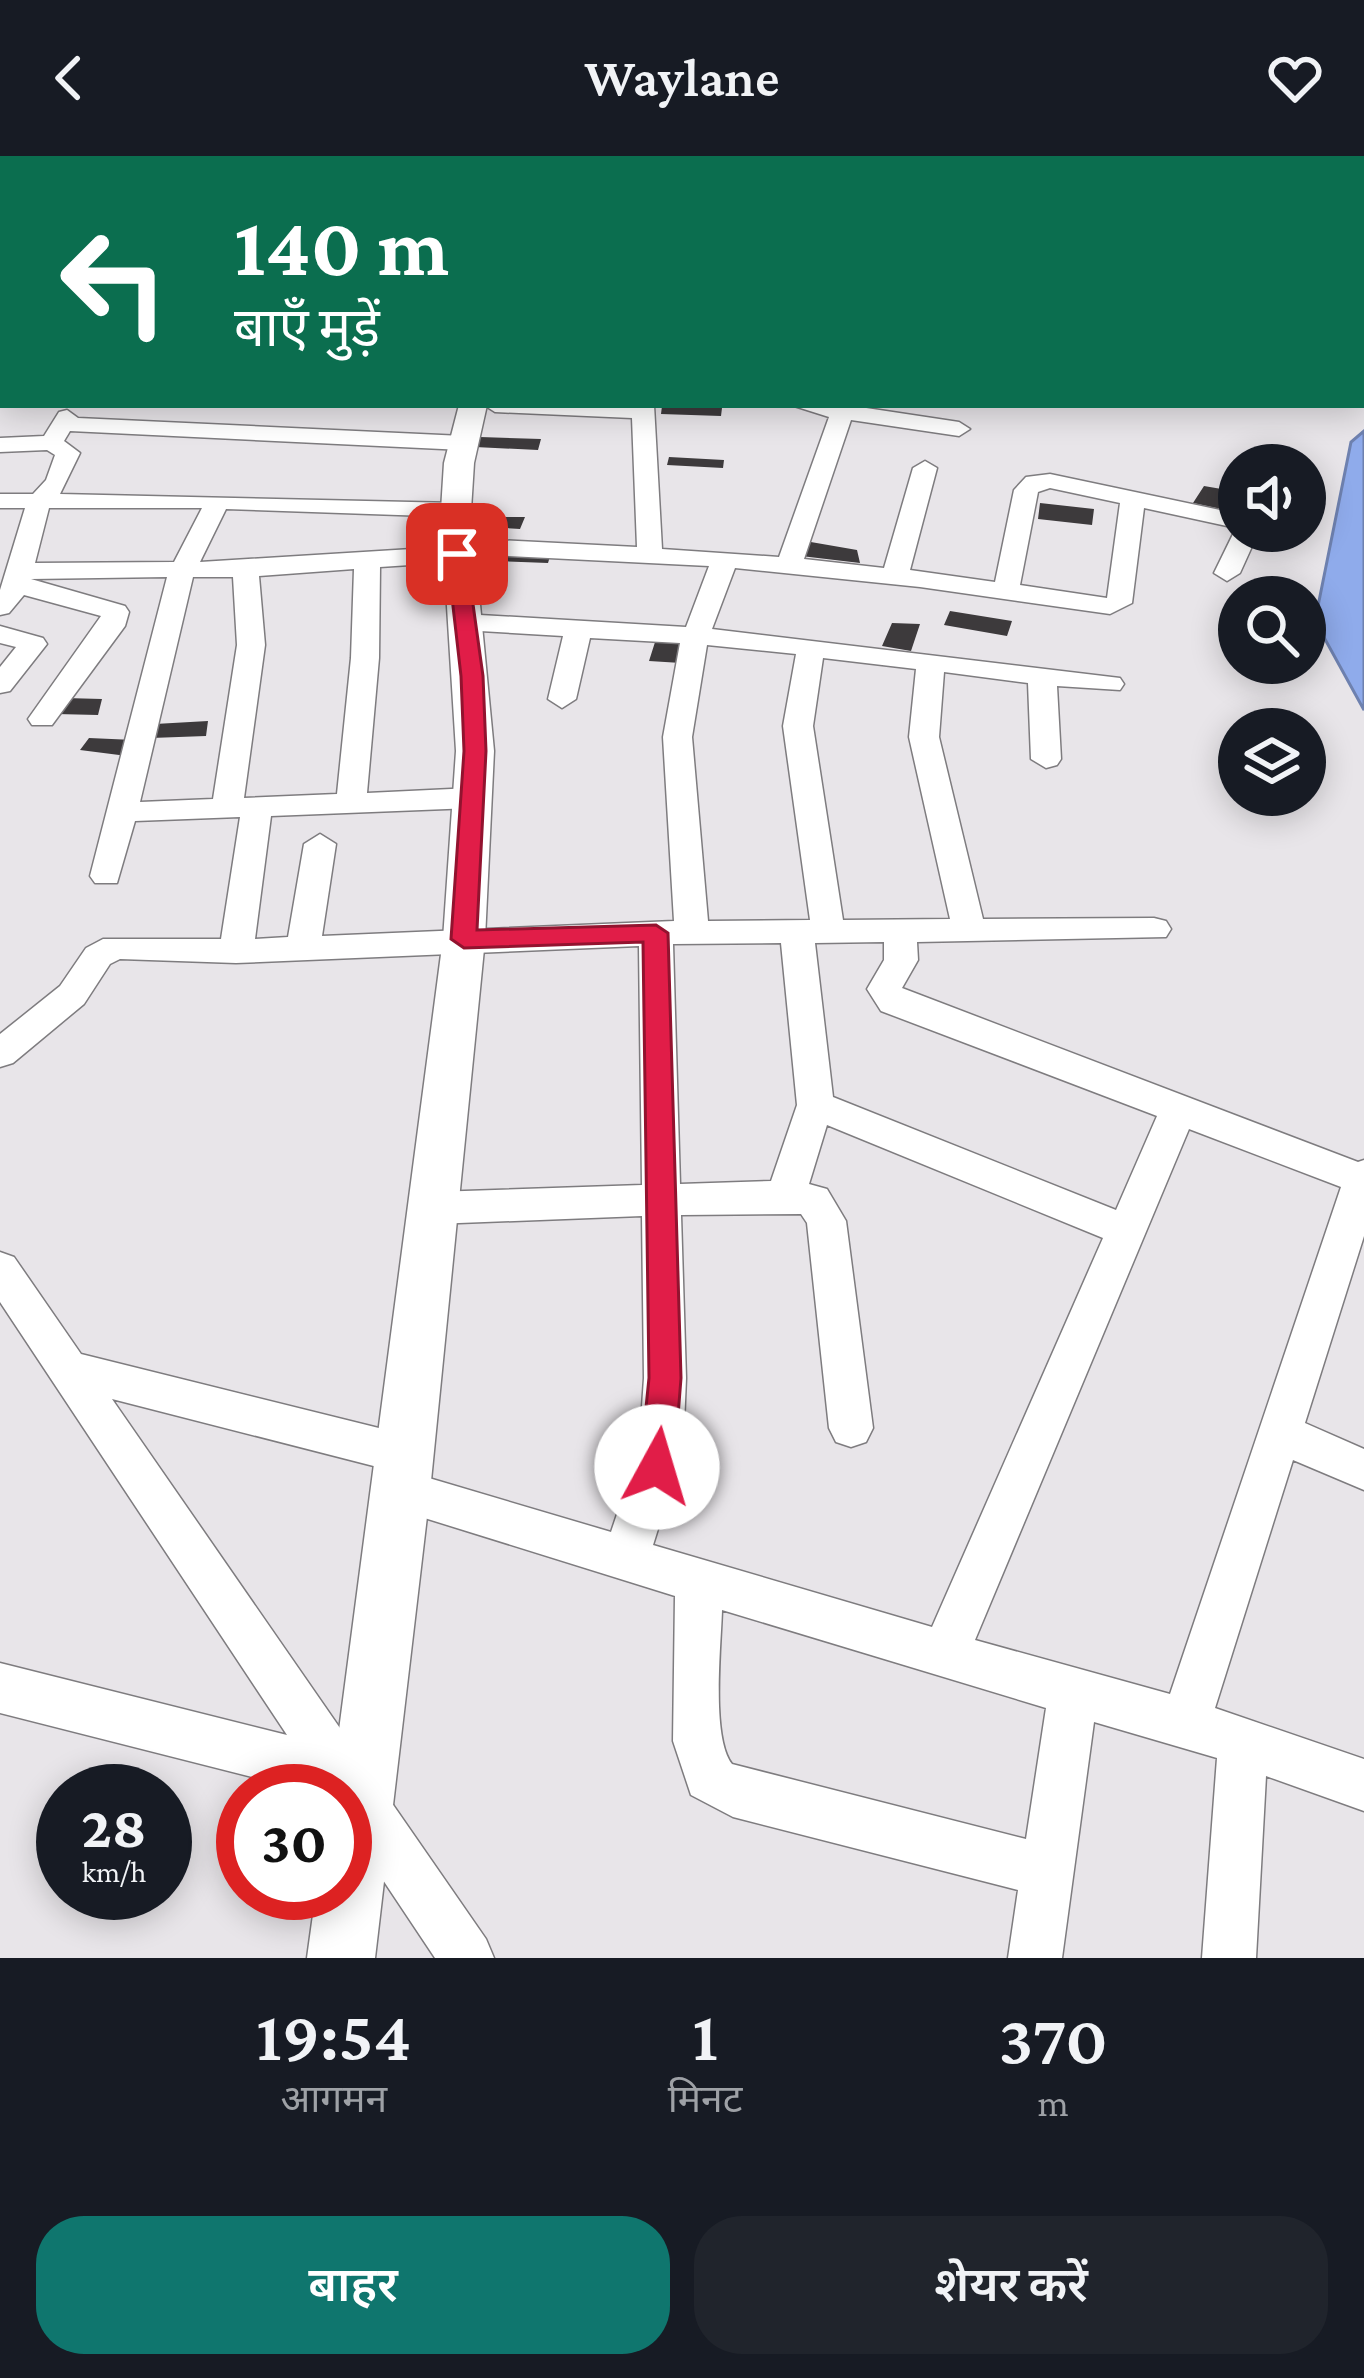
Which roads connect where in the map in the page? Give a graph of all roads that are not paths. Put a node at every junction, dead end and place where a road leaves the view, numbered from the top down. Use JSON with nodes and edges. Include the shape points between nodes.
{"nodes":[{"id":1,"x":643,"y":408,"type":"edge"},
{"id":2,"x":817,"y":408,"type":"edge"},
{"id":3,"x":847,"y":414,"type":"junction"},
{"id":4,"x":63,"y":424,"type":"edge"},
{"id":5,"x":468,"y":424,"type":"edge"},
{"id":6,"x":959,"y":429,"type":"dead end"},
{"id":7,"x":0,"y":445,"type":"edge"},
{"id":8,"x":925,"y":468,"type":"dead end"},
{"id":9,"x":1133,"y":497,"type":"junction"},
{"id":10,"x":0,"y":501,"type":"edge"},
{"id":11,"x":39,"y":501,"type":"junction"},
{"id":12,"x":218,"y":501,"type":"junction"},
{"id":13,"x":1218,"y":516,"type":"edge"},
{"id":14,"x":456,"y":537,"type":"junction"},
{"id":15,"x":1236,"y":552,"type":"edge"},
{"id":16,"x":650,"y":554,"type":"junction"},
{"id":17,"x":724,"y":560,"type":"junction"},
{"id":18,"x":367,"y":561,"type":"junction"},
{"id":19,"x":789,"y":566,"type":"junction"},
{"id":20,"x":245,"y":569,"type":"junction"},
{"id":21,"x":182,"y":571,"type":"junction"},
{"id":22,"x":1227,"y":573,"type":"dead end"},
{"id":23,"x":895,"y":576,"type":"junction"},
{"id":24,"x":12,"y":588,"type":"edge"},
{"id":25,"x":1006,"y":590,"type":"junction"},
{"id":26,"x":463,"y":622,"type":"junction"},
{"id":27,"x":579,"y":627,"type":"junction"},
{"id":28,"x":0,"y":634,"type":"edge"},
{"id":29,"x":697,"y":635,"type":"junction"},
{"id":30,"x":811,"y":646,"type":"junction"},
{"id":31,"x":931,"y":661,"type":"junction"},
{"id":32,"x":1042,"y":676,"type":"junction"},
{"id":33,"x":0,"y":685,"type":"edge"},
{"id":34,"x":1110,"y":685,"type":"dead end"},
{"id":35,"x":562,"y":699,"type":"dead end"},
{"id":36,"x":42,"y":718,"type":"dead end"},
{"id":37,"x":1046,"y":759,"type":"dead end"},
{"id":38,"x":472,"y":798,"type":"junction"},
{"id":39,"x":351,"y":803,"type":"junction"},
{"id":40,"x":242,"y":807,"type":"junction"},
{"id":41,"x":122,"y":812,"type":"junction"},
{"id":42,"x":320,"y":844,"type":"dead end"},
{"id":43,"x":106,"y":876,"type":"dead end"},
{"id":44,"x":970,"y":928,"type":"junction"},
{"id":45,"x":1154,"y":928,"type":"dead end"},
{"id":46,"x":900,"y":930,"type":"junction"},
{"id":47,"x":813,"y":932,"type":"junction"},
{"id":48,"x":674,"y":933,"type":"junction"},
{"id":49,"x":464,"y":939,"type":"junction"},
{"id":50,"x":303,"y":948,"type":"junction"},
{"id":51,"x":236,"y":950,"type":"junction"},
{"id":52,"x":0,"y":1054,"type":"edge"},
{"id":53,"x":815,"y":1105,"type":"junction"},
{"id":54,"x":1179,"y":1108,"type":"junction"},
{"id":55,"x":1363,"y":1177,"type":"edge"},
{"id":56,"x":786,"y":1196,"type":"junction"},
{"id":57,"x":659,"y":1199,"type":"junction"},
{"id":58,"x":434,"y":1208,"type":"junction"},
{"id":59,"x":1127,"y":1231,"type":"junction"},
{"id":60,"x":0,"y":1269,"type":"edge"},
{"id":61,"x":68,"y":1369,"type":"junction"},
{"id":62,"x":851,"y":1428,"type":"dead end"},
{"id":63,"x":1280,"y":1433,"type":"junction"},
{"id":64,"x":1364,"y":1470,"type":"edge"},
{"id":65,"x":404,"y":1473,"type":"junction"},
{"id":66,"x":626,"y":1556,"type":"junction"},
{"id":67,"x":700,"y":1579,"type":"junction"},
{"id":68,"x":944,"y":1655,"type":"junction"},
{"id":69,"x":0,"y":1688,"type":"edge"},
{"id":70,"x":1073,"y":1691,"type":"junction"},
{"id":71,"x":1185,"y":1723,"type":"junction"},
{"id":72,"x":1243,"y":1742,"type":"junction"},
{"id":73,"x":266,"y":1764,"type":"edge"},
{"id":74,"x":337,"y":1764,"type":"edge"},
{"id":75,"x":358,"y":1764,"type":"edge"},
{"id":76,"x":1364,"y":1785,"type":"edge"},
{"id":77,"x":372,"y":1816,"type":"edge"},
{"id":78,"x":1047,"y":1871,"type":"junction"},
{"id":79,"x":344,"y":1920,"type":"edge"},
{"id":80,"x":341,"y":1958,"type":"edge"},
{"id":81,"x":467,"y":1958,"type":"edge"},
{"id":82,"x":1035,"y":1958,"type":"edge"},
{"id":83,"x":1229,"y":1958,"type":"edge"}],
"edges":[{"from":1,"to":16,"type":"street"},
{"from":2,"to":3,"type":"street"},
{"from":3,"to":6,"type":"street"},
{"from":3,"to":19,"type":"street"},
{"from":4,"to":5,"type":"street"},
{"from":4,"to":7,"type":"street"},
{"from":4,"to":11,"type":"street","via":[[68,453],[57,483]]},
{"from":5,"to":14,"type":"street"},
{"from":8,"to":23,"type":"street"},
{"from":9,"to":13,"type":"street"},
{"from":9,"to":25,"type":"street","via":[[1050,481],[1028,485]]},
{"from":9,"to":25,"type":"street","via":[[1119,603]]},
{"from":10,"to":11,"type":"street"},
{"from":11,"to":12,"type":"street"},
{"from":11,"to":24,"type":"street"},
{"from":12,"to":14,"type":"street"},
{"from":12,"to":21,"type":"street"},
{"from":14,"to":16,"type":"street"},
{"from":14,"to":18,"type":"street"},
{"from":14,"to":26,"type":"street"},
{"from":15,"to":22,"type":"street"},
{"from":16,"to":17,"type":"street"},
{"from":17,"to":19,"type":"street"},
{"from":17,"to":29,"type":"street"},
{"from":18,"to":20,"type":"street"},
{"from":18,"to":39,"type":"street"},
{"from":19,"to":23,"type":"street"},
{"from":20,"to":21,"type":"street"},
{"from":20,"to":40,"type":"street","via":[[251,645]]},
{"from":21,"to":24,"type":"street","via":[[123,567]]},
{"from":21,"to":41,"type":"street"},
{"from":23,"to":25,"type":"street"},
{"from":24,"to":36,"type":"street","via":[[116,611]]},
{"from":26,"to":27,"type":"street"},
{"from":26,"to":38,"type":"street","via":[[472,676]]},
{"from":27,"to":29,"type":"street"},
{"from":27,"to":35,"type":"street"},
{"from":28,"to":33,"type":"street","via":[[33,644]]},
{"from":29,"to":30,"type":"street"},
{"from":29,"to":48,"type":"street","via":[[680,730]]},
{"from":30,"to":31,"type":"street"},
{"from":30,"to":47,"type":"street","via":[[798,726]]},
{"from":31,"to":32,"type":"street"},
{"from":31,"to":44,"type":"street","via":[[924,737]]},
{"from":32,"to":34,"type":"street"},
{"from":32,"to":37,"type":"street"},
{"from":38,"to":39,"type":"street"},
{"from":38,"to":49,"type":"street"},
{"from":39,"to":40,"type":"street"},
{"from":40,"to":41,"type":"street"},
{"from":40,"to":51,"type":"street"},
{"from":41,"to":43,"type":"street"},
{"from":42,"to":50,"type":"street"},
{"from":44,"to":45,"type":"street"},
{"from":44,"to":46,"type":"street"},
{"from":46,"to":47,"type":"street"},
{"from":46,"to":54,"type":"street","via":[[901,960],[884,989],[893,1002]]},
{"from":47,"to":48,"type":"street"},
{"from":47,"to":53,"type":"street"},
{"from":48,"to":49,"type":"street"},
{"from":48,"to":57,"type":"street"},
{"from":49,"to":50,"type":"street"},
{"from":49,"to":58,"type":"street"},
{"from":50,"to":51,"type":"street"},
{"from":51,"to":52,"type":"street","via":[[106,951],[72,995]]},
{"from":53,"to":56,"type":"street"},
{"from":53,"to":59,"type":"street"},
{"from":54,"to":55,"type":"street"},
{"from":54,"to":59,"type":"street"},
{"from":55,"to":63,"type":"street"},
{"from":56,"to":57,"type":"street"},
{"from":56,"to":62,"type":"street","via":[[813,1200],[826,1220]]},
{"from":57,"to":58,"type":"street"},
{"from":57,"to":66,"type":"street","via":[[661,1449]]},
{"from":58,"to":65,"type":"street"},
{"from":59,"to":68,"type":"street"},
{"from":60,"to":61,"type":"street"},
{"from":61,"to":65,"type":"street"},
{"from":61,"to":74,"type":"street"},
{"from":63,"to":64,"type":"street"},
{"from":63,"to":71,"type":"street"},
{"from":65,"to":66,"type":"street"},
{"from":65,"to":75,"type":"street"},
{"from":66,"to":67,"type":"street"},
{"from":67,"to":68,"type":"street"},
{"from":67,"to":78,"type":"street","via":[[696,1716],[710,1779]]},
{"from":68,"to":70,"type":"street"},
{"from":69,"to":73,"type":"street"},
{"from":70,"to":71,"type":"street"},
{"from":70,"to":78,"type":"street"},
{"from":71,"to":72,"type":"street"},
{"from":72,"to":76,"type":"street"},
{"from":72,"to":83,"type":"street"},
{"from":77,"to":81,"type":"street"},
{"from":78,"to":82,"type":"street"},
{"from":79,"to":80,"type":"street"}]}
